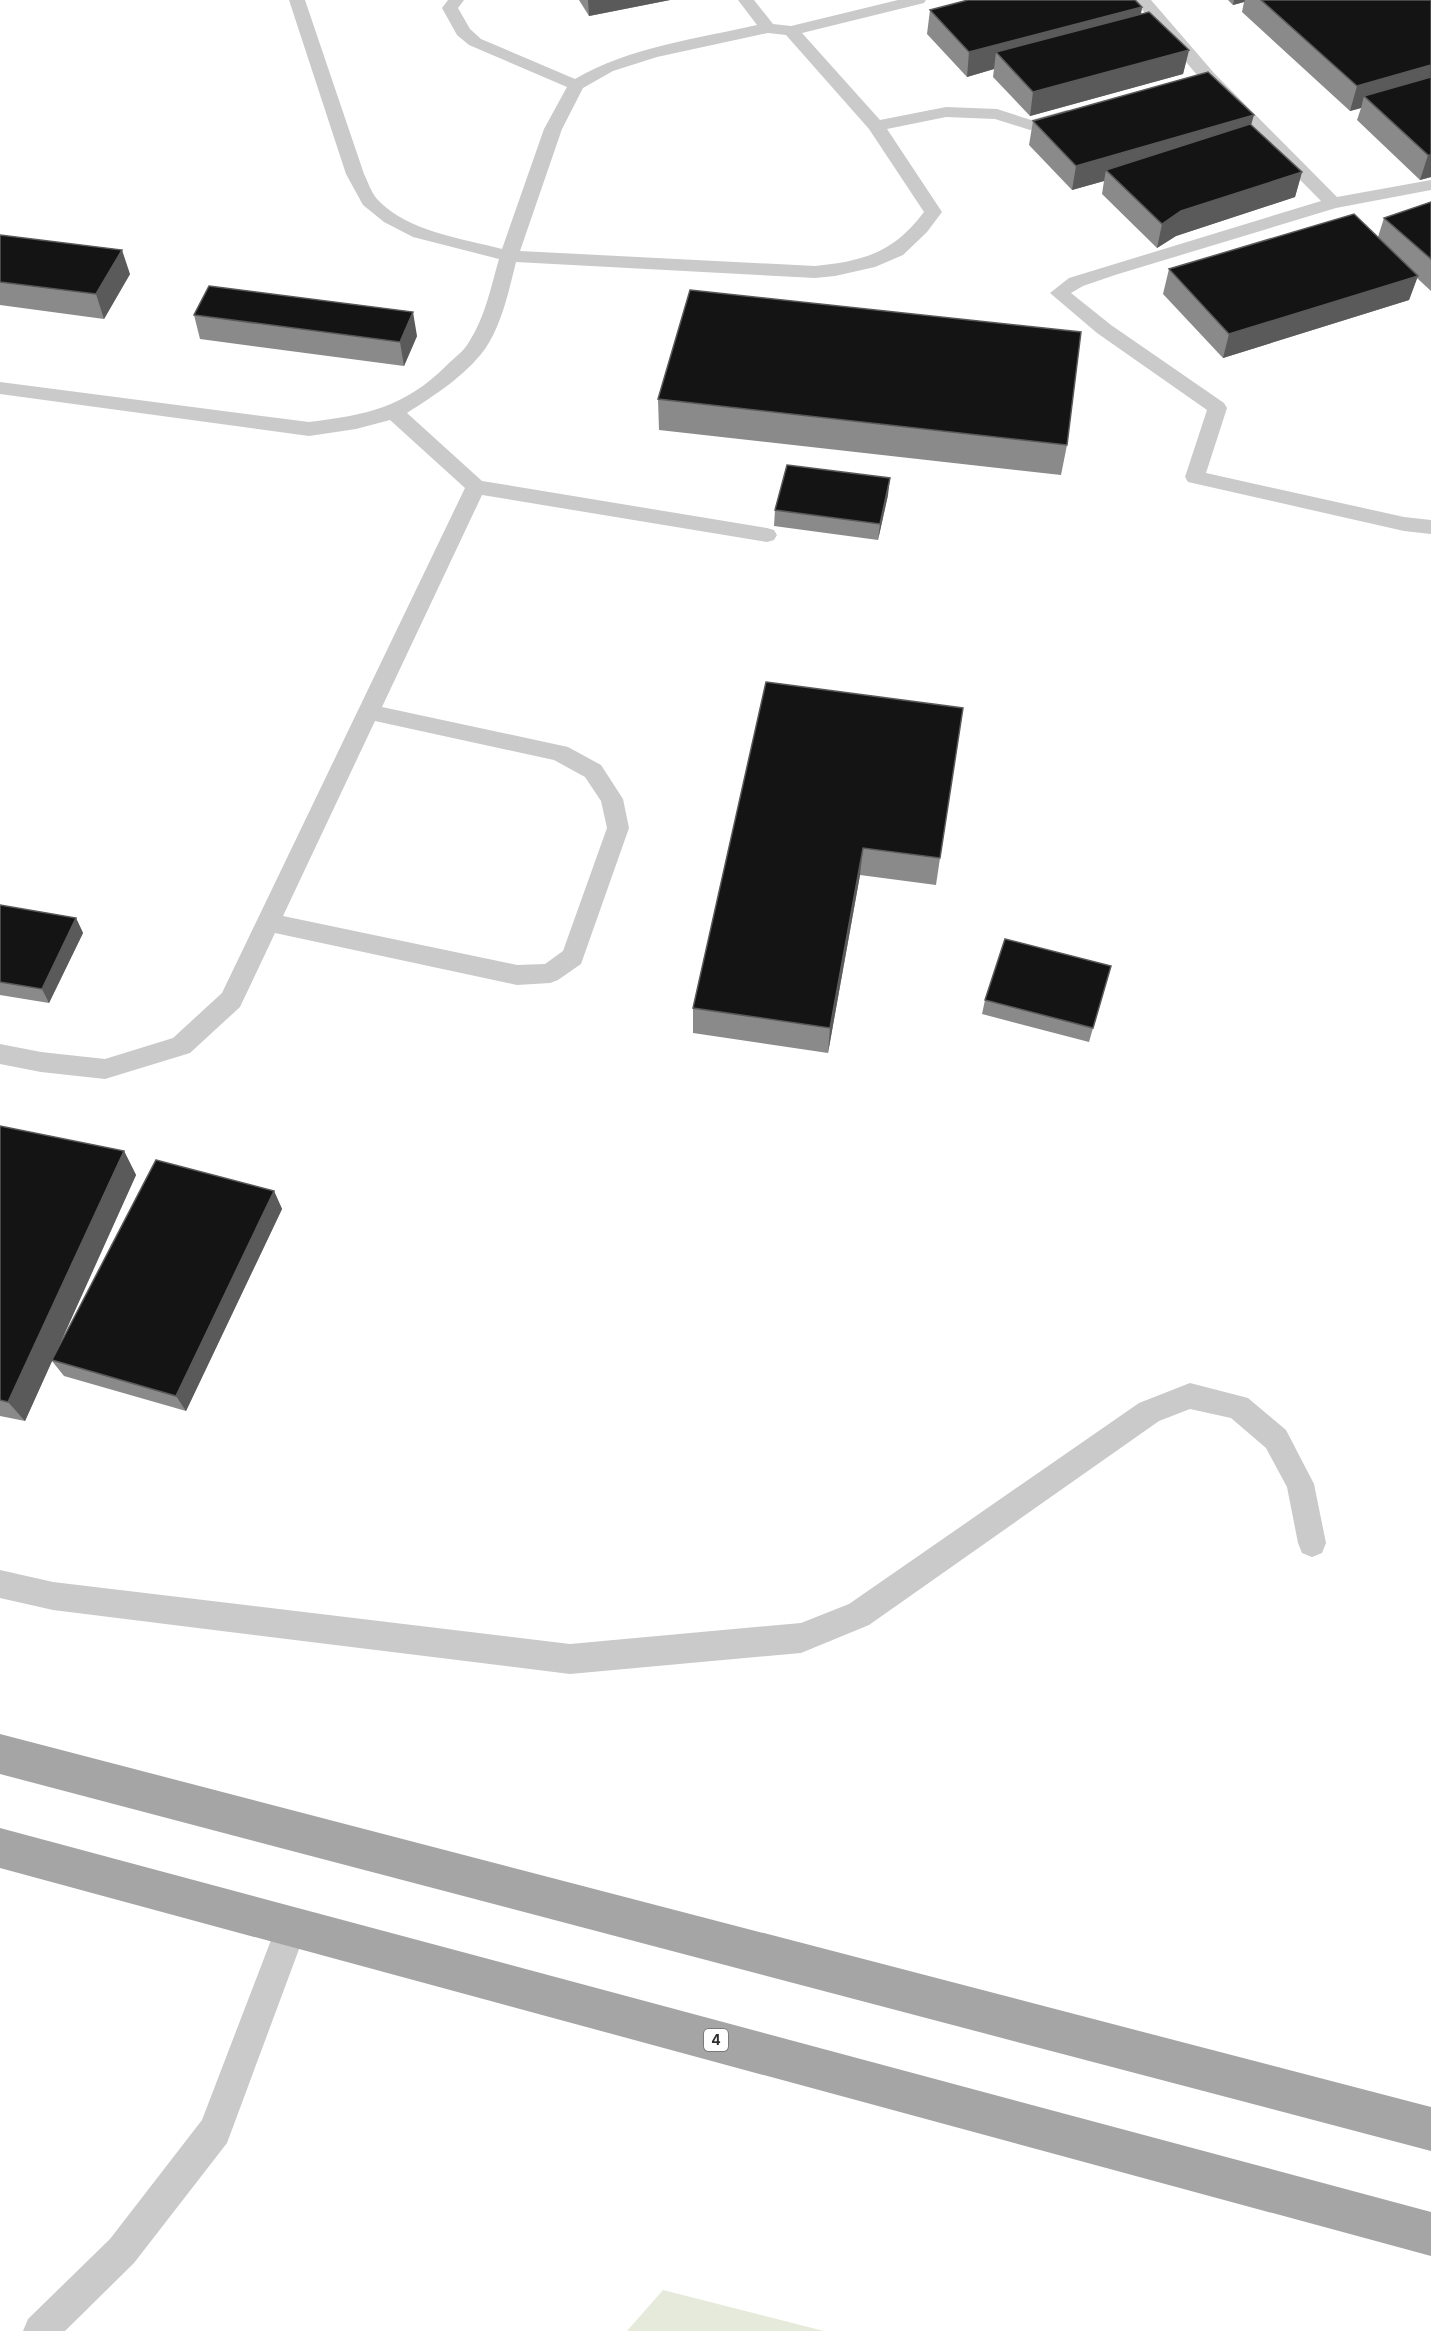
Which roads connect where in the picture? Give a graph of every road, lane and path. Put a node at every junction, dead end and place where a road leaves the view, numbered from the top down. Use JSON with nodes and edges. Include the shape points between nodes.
{"nodes":[{"id":1,"x":297,"y":0,"type":"edge"},
{"id":2,"x":456,"y":0,"type":"edge"},
{"id":3,"x":746,"y":0,"type":"edge"},
{"id":4,"x":918,"y":0,"type":"edge"},
{"id":5,"x":1142,"y":0,"type":"edge"},
{"id":6,"x":768,"y":28,"type":"junction"},
{"id":7,"x":791,"y":31,"type":"junction"},
{"id":8,"x":1208,"y":76,"type":"junction"},
{"id":9,"x":1186,"y":82,"type":"edge"},
{"id":10,"x":576,"y":85,"type":"junction"},
{"id":11,"x":1086,"y":110,"type":"edge"},
{"id":12,"x":876,"y":126,"type":"junction"},
{"id":13,"x":1431,"y":185,"type":"edge"},
{"id":14,"x":1333,"y":203,"type":"junction"},
{"id":15,"x":509,"y":256,"type":"junction"},
{"id":16,"x":0,"y":388,"type":"edge"},
{"id":17,"x":394,"y":412,"type":"junction"},
{"id":18,"x":476,"y":487,"type":"junction"},
{"id":19,"x":1431,"y":527,"type":"edge"},
{"id":20,"x":767,"y":535,"type":"dead end"},
{"id":21,"x":369,"y":712,"type":"junction"},
{"id":22,"x":268,"y":922,"type":"junction"},
{"id":23,"x":0,"y":1054,"type":"edge"},
{"id":24,"x":1312,"y":1543,"type":"dead end"},
{"id":25,"x":0,"y":1584,"type":"edge"},
{"id":26,"x":0,"y":1754,"type":"edge"},
{"id":27,"x":0,"y":1848,"type":"edge"},
{"id":28,"x":292,"y":1925,"type":"junction"},
{"id":29,"x":1431,"y":2129,"type":"edge"},
{"id":30,"x":1431,"y":2234,"type":"edge"},
{"id":31,"x":40,"y":2331,"type":"edge"}],
"edges":[{"from":1,"to":15,"type":"lane","via":[[356,174],[369,201],[419,233]]},
{"from":2,"to":10,"type":"lane","via":[[450,8],[463,32],[475,42]]},
{"from":3,"to":6,"type":"lane"},
{"from":4,"to":7,"type":"lane"},
{"from":5,"to":8,"type":"lane"},
{"from":6,"to":7,"type":"lane"},
{"from":6,"to":10,"type":"lane","via":[[653,53],[607,67]]},
{"from":7,"to":12,"type":"lane"},
{"from":8,"to":9,"type":"lane"},
{"from":8,"to":14,"type":"lane"},
{"from":10,"to":15,"type":"lane","via":[[553,129]]},
{"from":11,"to":12,"type":"lane","via":[[1030,125],[997,114],[946,112]]},
{"from":12,"to":15,"type":"lane","via":[[933,212],[918,234],[895,252],[857,268],[815,272]]},
{"from":13,"to":14,"type":"lane"},
{"from":14,"to":19,"type":"lane","via":[[1109,271],[1076,282],[1059,293],[1217,408],[1195,477]]},
{"from":15,"to":17,"type":"lane","via":[[495,306],[477,346],[438,386]]},
{"from":16,"to":17,"type":"lane","via":[[309,429],[356,423]]},
{"from":17,"to":18,"type":"lane"},
{"from":18,"to":20,"type":"lane"},
{"from":18,"to":21,"type":"lane"},
{"from":21,"to":22,"type":"lane"},
{"from":21,"to":22,"type":"lane","via":[[560,753],[593,771],[612,799],[618,828],[573,957],[550,973],[517,975]]},
{"from":22,"to":23,"type":"lane","via":[[231,1000],[181,1046],[105,1069]]},
{"from":24,"to":25,"type":"lane","via":[[1300,1484],[1276,1439],[1238,1407],[1190,1396],[1149,1412],[859,1615],[801,1638],[570,1659],[53,1596]]},
{"from":26,"to":29,"type":"main road"},
{"from":27,"to":28,"type":"main road","number":"4"},
{"from":28,"to":30,"type":"main road","number":"4"},
{"from":28,"to":31,"type":"lane","via":[[215,2131],[122,2251]]}]}
